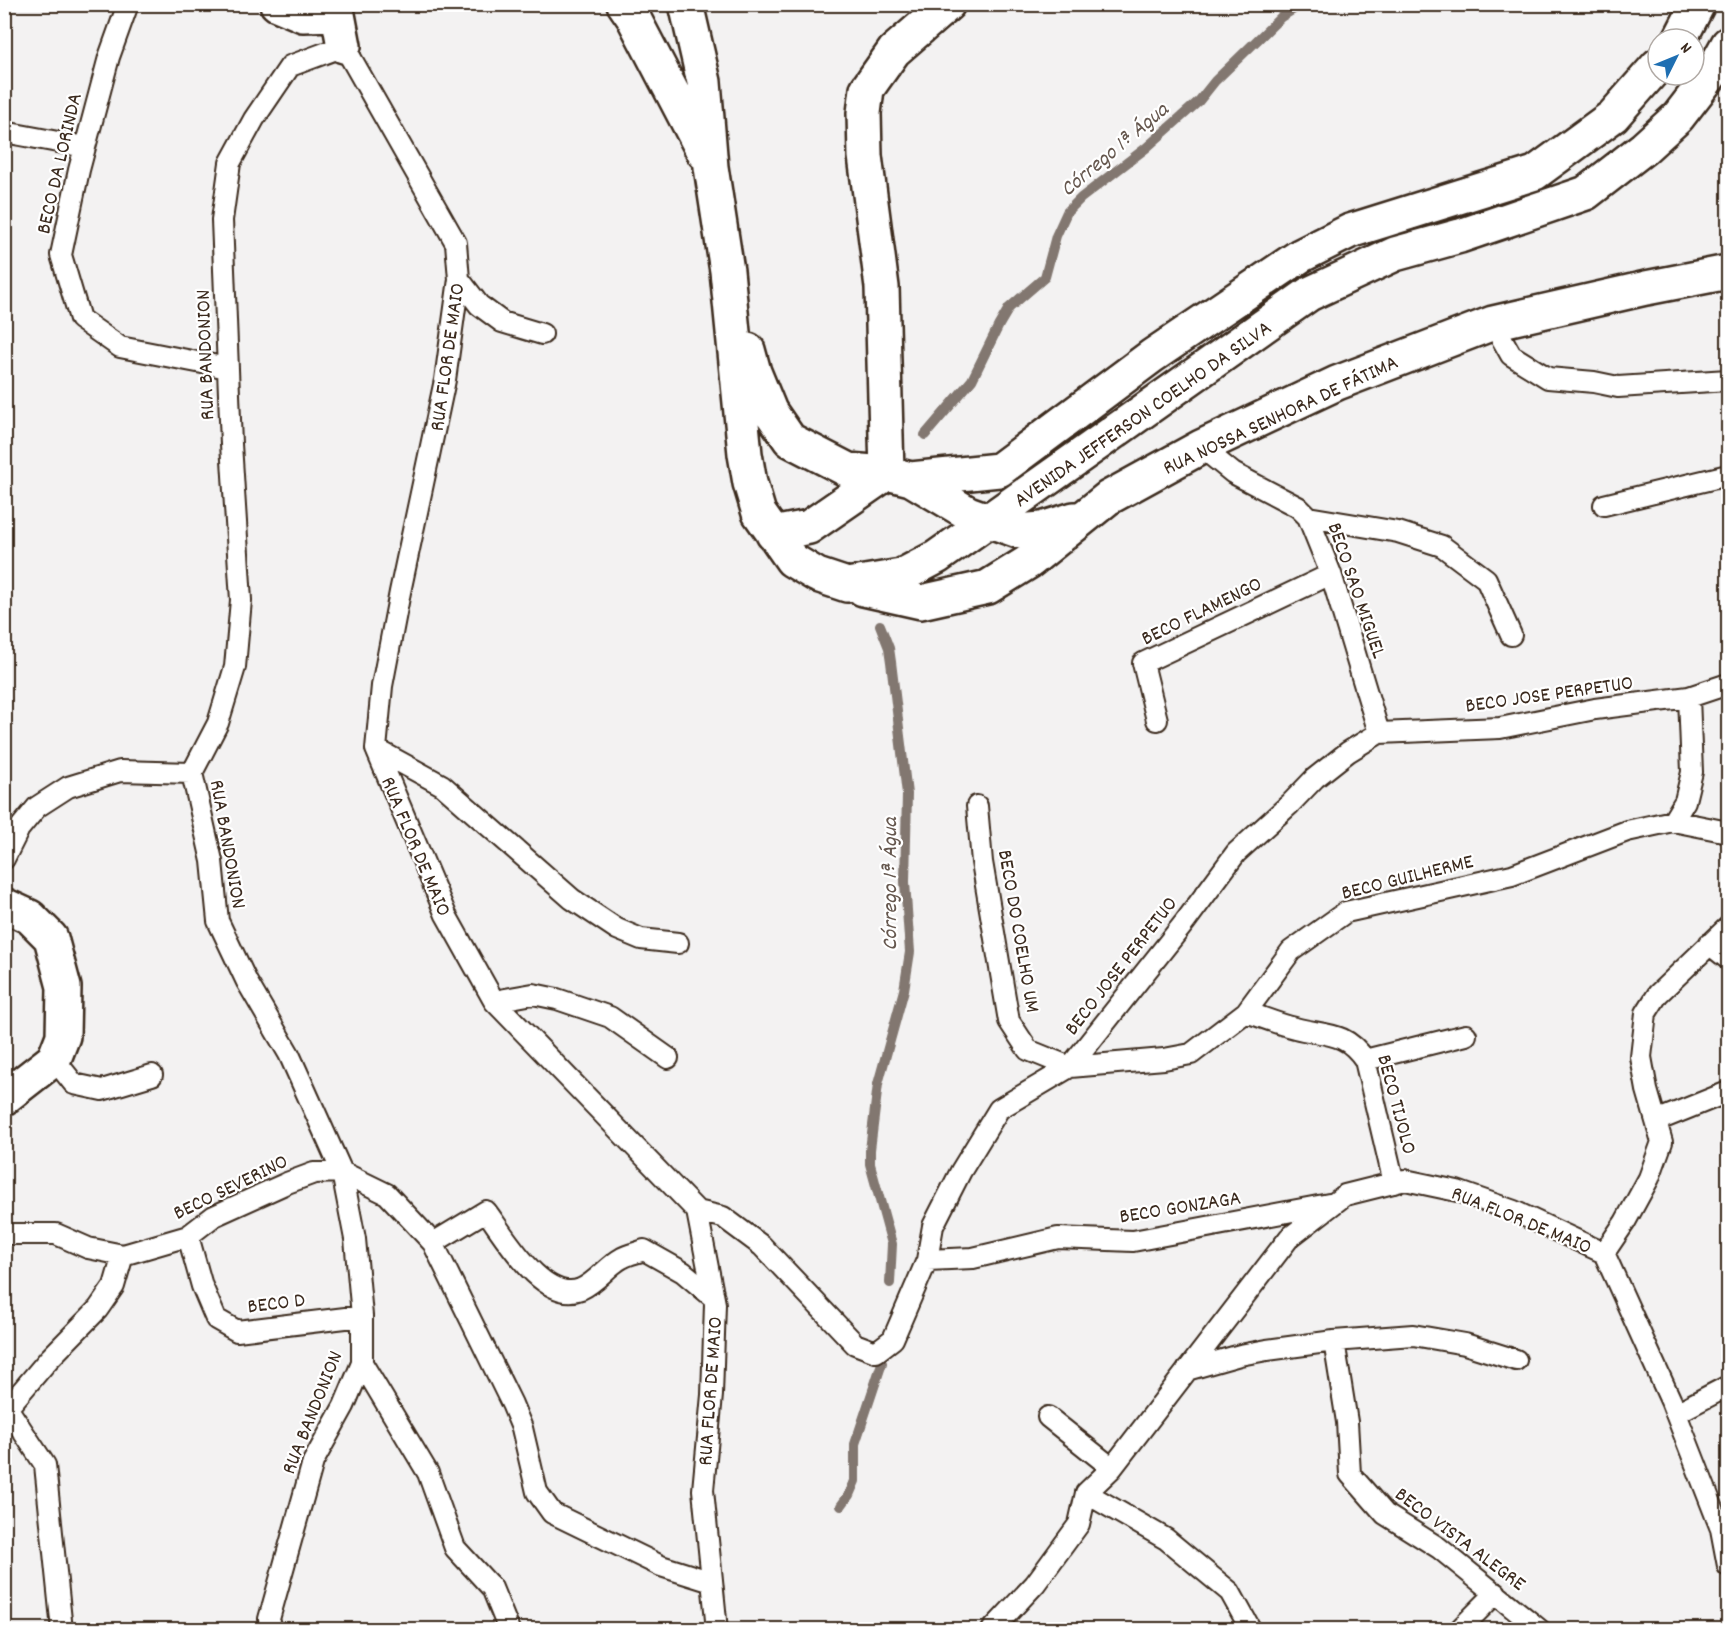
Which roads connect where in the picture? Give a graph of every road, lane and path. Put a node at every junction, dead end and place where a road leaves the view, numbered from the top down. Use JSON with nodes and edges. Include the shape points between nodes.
{"nodes":[{"id":1,"x":128,"y":4,"type":"edge"},
{"id":2,"x":277,"y":4,"type":"edge"},
{"id":3,"x":624,"y":4,"type":"edge"},
{"id":4,"x":686,"y":4,"type":"edge"},
{"id":5,"x":948,"y":4,"type":"edge"},
{"id":6,"x":1698,"y":4,"type":"edge"},
{"id":7,"x":337,"y":9,"type":"edge"},
{"id":8,"x":1686,"y":27,"type":"edge"},
{"id":9,"x":1728,"y":44,"type":"edge"},
{"id":10,"x":344,"y":46,"type":"junction"},
{"id":11,"x":1646,"y":79,"type":"edge"},
{"id":12,"x":4,"y":132,"type":"edge"},
{"id":13,"x":85,"y":147,"type":"junction"},
{"id":14,"x":711,"y":167,"type":"junction"},
{"id":15,"x":727,"y":271,"type":"junction"},
{"id":16,"x":1728,"y":272,"type":"edge"},
{"id":17,"x":459,"y":279,"type":"junction"},
{"id":18,"x":1493,"y":323,"type":"junction"},
{"id":19,"x":542,"y":334,"type":"dead end"},
{"id":20,"x":228,"y":368,"type":"junction"},
{"id":21,"x":1728,"y":380,"type":"edge"},
{"id":22,"x":790,"y":440,"type":"junction"},
{"id":23,"x":1201,"y":447,"type":"junction"},
{"id":24,"x":745,"y":454,"type":"junction"},
{"id":25,"x":1728,"y":475,"type":"edge"},
{"id":26,"x":899,"y":476,"type":"junction"},
{"id":27,"x":1604,"y":505,"type":"dead end"},
{"id":28,"x":1084,"y":516,"type":"junction"},
{"id":29,"x":1308,"y":517,"type":"junction"},
{"id":30,"x":990,"y":520,"type":"junction"},
{"id":31,"x":773,"y":534,"type":"junction"},
{"id":32,"x":1331,"y":574,"type":"junction"},
{"id":33,"x":847,"y":585,"type":"junction"},
{"id":34,"x":1511,"y":635,"type":"dead end"},
{"id":35,"x":1728,"y":684,"type":"edge"},
{"id":36,"x":1689,"y":697,"type":"junction"},
{"id":37,"x":1157,"y":720,"type":"dead end"},
{"id":38,"x":1379,"y":733,"type":"junction"},
{"id":39,"x":376,"y":749,"type":"junction"},
{"id":40,"x":192,"y":773,"type":"junction"},
{"id":41,"x":977,"y":806,"type":"dead end"},
{"id":42,"x":1673,"y":821,"type":"junction"},
{"id":43,"x":1728,"y":832,"type":"edge"},
{"id":44,"x":4,"y":859,"type":"edge"},
{"id":45,"x":4,"y":905,"type":"edge"},
{"id":46,"x":1728,"y":927,"type":"edge"},
{"id":47,"x":678,"y":943,"type":"dead end"},
{"id":48,"x":1709,"y":944,"type":"junction"},
{"id":49,"x":1728,"y":959,"type":"edge"},
{"id":50,"x":494,"y":1001,"type":"junction"},
{"id":51,"x":1246,"y":1012,"type":"junction"},
{"id":52,"x":1466,"y":1035,"type":"dead end"},
{"id":53,"x":668,"y":1058,"type":"dead end"},
{"id":54,"x":54,"y":1059,"type":"junction"},
{"id":55,"x":1365,"y":1060,"type":"junction"},
{"id":56,"x":1070,"y":1067,"type":"junction"},
{"id":57,"x":152,"y":1076,"type":"dead end"},
{"id":58,"x":1728,"y":1092,"type":"edge"},
{"id":59,"x":4,"y":1098,"type":"edge"},
{"id":60,"x":1656,"y":1121,"type":"junction"},
{"id":61,"x":342,"y":1172,"type":"junction"},
{"id":62,"x":1394,"y":1183,"type":"junction"},
{"id":63,"x":1335,"y":1203,"type":"junction"},
{"id":64,"x":697,"y":1211,"type":"junction"},
{"id":65,"x":6,"y":1233,"type":"edge"},
{"id":66,"x":188,"y":1236,"type":"junction"},
{"id":67,"x":433,"y":1243,"type":"junction"},
{"id":68,"x":1604,"y":1253,"type":"junction"},
{"id":69,"x":123,"y":1255,"type":"junction"},
{"id":70,"x":927,"y":1260,"type":"junction"},
{"id":71,"x":714,"y":1298,"type":"junction"},
{"id":72,"x":362,"y":1316,"type":"junction"},
{"id":73,"x":1334,"y":1341,"type":"junction"},
{"id":74,"x":1516,"y":1360,"type":"dead end"},
{"id":75,"x":362,"y":1363,"type":"junction"},
{"id":76,"x":1187,"y":1370,"type":"junction"},
{"id":77,"x":1728,"y":1386,"type":"edge"},
{"id":78,"x":6,"y":1410,"type":"edge"},
{"id":79,"x":1676,"y":1413,"type":"junction"},
{"id":80,"x":1048,"y":1417,"type":"dead end"},
{"id":81,"x":1112,"y":1468,"type":"junction"},
{"id":82,"x":1086,"y":1493,"type":"junction"},
{"id":83,"x":1728,"y":1566,"type":"edge"},
{"id":84,"x":712,"y":1582,"type":"junction"},
{"id":85,"x":1497,"y":1593,"type":"junction"},
{"id":86,"x":62,"y":1629,"type":"edge"},
{"id":87,"x":272,"y":1629,"type":"edge"},
{"id":88,"x":509,"y":1629,"type":"edge"},
{"id":89,"x":717,"y":1629,"type":"edge"},
{"id":90,"x":992,"y":1629,"type":"edge"},
{"id":91,"x":1251,"y":1629,"type":"edge"},
{"id":92,"x":1459,"y":1629,"type":"edge"},
{"id":93,"x":1540,"y":1629,"type":"edge"}],
"edges":[{"from":1,"to":13,"type":"lane","name":"BECO DA LORINDA","via":[[108,57]]},
{"from":2,"to":7,"type":"street","via":[[303,15]]},
{"from":3,"to":14,"type":"street","name":"AVENIDA JEFFERSON COELHO DA SILVA"},
{"from":4,"to":14,"type":"street","name":"AVENIDA JEFFERSON COELHO DA SILVA","via":[[704,82]]},
{"from":5,"to":26,"type":"street","via":[[894,51],[867,89],[864,113],[865,156],[882,286]]},
{"from":6,"to":8,"type":"street"},
{"from":7,"to":10,"type":"street","name":"RUA FLOR DE MAIO"},
{"from":9,"to":30,"type":"street","name":"AVENIDA JEFFERSON COELHO DA SILVA","via":[[1712,73],[1678,117],[1586,193],[1395,254],[1309,294]]},
{"from":10,"to":17,"type":"lane","name":"RUA FLOR DE MAIO","via":[[456,243]]},
{"from":10,"to":20,"type":"lane","name":"RUA BANDONION","via":[[290,66],[230,163],[222,220]]},
{"from":11,"to":26,"type":"street","name":"AVENIDA JEFFERSON COELHO DA SILVA","via":[[1613,116],[1535,173],[1350,231],[1300,256],[1152,356],[999,470]]},
{"from":12,"to":13,"type":"lane"},
{"from":13,"to":20,"type":"lane","name":"BECO DA LORINDA","via":[[61,255],[80,319],[120,347]]},
{"from":14,"to":15,"type":"street","name":"AVENIDA JEFFERSON COELHO DA SILVA"},
{"from":15,"to":22,"type":"street","name":"AVENIDA JEFFERSON COELHO DA SILVA","via":[[754,372],[770,411]]},
{"from":15,"to":24,"type":"street","name":"AVENIDA JEFFERSON COELHO DA SILVA"},
{"from":16,"to":18,"type":"street","name":"RUA NOSSA SENHORA DE FÁTIMA"},
{"from":17,"to":19,"type":"lane","via":[[479,305],[502,322]]},
{"from":17,"to":39,"type":"lane","name":"RUA FLOR DE MAIO","via":[[446,380],[382,686]]},
{"from":18,"to":21,"type":"lane","via":[[1511,356],[1548,378],[1618,387]]},
{"from":18,"to":23,"type":"street","name":"RUA NOSSA SENHORA DE FÁTIMA","via":[[1337,383]]},
{"from":20,"to":40,"type":"lane","name":"RUA BANDONION","via":[[241,600],[235,668],[218,723]]},
{"from":22,"to":24,"type":"street"},
{"from":22,"to":26,"type":"street","name":"AVENIDA JEFFERSON COELHO DA SILVA","via":[[848,470]]},
{"from":23,"to":28,"type":"street","name":"RUA NOSSA SENHORA DE FÁTIMA","via":[[1108,498]]},
{"from":23,"to":29,"type":"lane","name":"BECO SAO MIGUEL","via":[[1233,473],[1298,507]]},
{"from":24,"to":31,"type":"street","name":"AVENIDA JEFFERSON COELHO DA SILVA","via":[[759,513]]},
{"from":25,"to":27,"type":"lane"},
{"from":26,"to":30,"type":"street","name":"RUA NOSSA SENHORA DE FÁTIMA","via":[[968,513]]},
{"from":26,"to":31,"type":"street","via":[[809,527]]},
{"from":28,"to":30,"type":"street","name":"RUA NOSSA SENHORA DE FÁTIMA","via":[[1042,529],[1018,531]]},
{"from":28,"to":33,"type":"street","name":"RUA NOSSA SENHORA DE FÁTIMA","via":[[1029,561],[987,587],[921,602]]},
{"from":29,"to":32,"type":"lane","name":"BECO SAO MIGUEL"},
{"from":29,"to":34,"type":"lane","via":[[1398,532],[1442,546],[1486,579]]},
{"from":30,"to":33,"type":"street","name":"AVENIDA JEFFERSON COELHO DA SILVA","via":[[937,557],[901,576]]},
{"from":31,"to":33,"type":"street","name":"AVENIDA JEFFERSON COELHO DA SILVA","via":[[792,560],[817,575]]},
{"from":32,"to":37,"type":"lane","name":"BECO FLAMENGO","via":[[1143,663]]},
{"from":32,"to":38,"type":"lane","name":"BECO SAO MIGUEL"},
{"from":35,"to":36,"type":"lane","name":"BECO JOSE PERPETUO"},
{"from":36,"to":38,"type":"lane","name":"BECO JOSE PERPETUO","via":[[1595,709],[1500,728]]},
{"from":36,"to":42,"type":"lane","via":[[1692,772],[1685,801]]},
{"from":38,"to":56,"type":"lane","name":"BECO JOSE PERPETUO","via":[[1315,777],[1236,853]]},
{"from":39,"to":47,"type":"lane","via":[[442,785],[572,899],[618,929],[641,939]]},
{"from":39,"to":50,"type":"lane","name":"RUA FLOR DE MAIO","via":[[446,915]]},
{"from":40,"to":44,"type":"lane","via":[[120,771],[68,787],[37,807],[19,829]]},
{"from":40,"to":61,"type":"lane","name":"RUA BANDONION","via":[[212,861],[218,921],[247,982],[289,1054]]},
{"from":41,"to":56,"type":"lane","name":"BECO DO COELHO UM","via":[[982,862],[1009,1021],[1028,1050]]},
{"from":42,"to":43,"type":"lane","name":"BECO GUILHERME"},
{"from":42,"to":51,"type":"lane","name":"BECO GUILHERME","via":[[1627,831],[1512,875],[1346,912],[1292,951]]},
{"from":45,"to":54,"type":"street","via":[[30,917],[51,938],[64,987],[63,1036]]},
{"from":46,"to":48,"type":"lane"},
{"from":48,"to":49,"type":"lane"},
{"from":48,"to":60,"type":"lane","via":[[1658,994],[1646,1013],[1641,1057]]},
{"from":50,"to":53,"type":"lane","via":[[533,994],[557,999],[610,1017]]},
{"from":50,"to":64,"type":"lane","name":"RUA FLOR DE MAIO"},
{"from":51,"to":55,"type":"lane","name":"BECO TIJOLO","via":[[1296,1029],[1335,1035],[1359,1051]]},
{"from":51,"to":56,"type":"lane","name":"BECO GUILHERME","via":[[1191,1054]]},
{"from":52,"to":55,"type":"lane"},
{"from":54,"to":57,"type":"lane","via":[[74,1084],[102,1090]]},
{"from":54,"to":59,"type":"street"},
{"from":55,"to":62,"type":"lane","name":"BECO TIJOLO"},
{"from":56,"to":70,"type":"lane","name":"BECO JOSE PERPETUO","via":[[999,1109],[933,1226]]},
{"from":58,"to":60,"type":"lane"},
{"from":60,"to":68,"type":"lane","via":[[1662,1142],[1649,1178]]},
{"from":61,"to":66,"type":"lane","name":"BECO SEVERINO","via":[[314,1173],[254,1197],[214,1216]]},
{"from":61,"to":67,"type":"lane","via":[[387,1194]]},
{"from":61,"to":72,"type":"lane","name":"RUA BANDONION","via":[[355,1239]]},
{"from":62,"to":63,"type":"lane","name":"RUA FLOR DE MAIO","via":[[1345,1195]]},
{"from":62,"to":68,"type":"lane","name":"RUA FLOR DE MAIO","via":[[1405,1180],[1457,1191],[1514,1211]]},
{"from":63,"to":70,"type":"lane","name":"BECO GONZAGA","via":[[1133,1241],[1058,1238],[973,1258]]},
{"from":63,"to":76,"type":"lane","name":"RUA FLOR DE MAIO","via":[[1289,1238]]},
{"from":64,"to":70,"type":"lane","name":"BECO JOSE PERPETUO","via":[[723,1217],[762,1246],[855,1344],[876,1352],[893,1339]]},
{"from":64,"to":71,"type":"lane","name":"RUA FLOR DE MAIO"},
{"from":65,"to":69,"type":"lane","via":[[56,1234],[88,1248]]},
{"from":66,"to":69,"type":"lane","name":"BECO SEVERINO"},
{"from":66,"to":72,"type":"lane","name":"BECO D","via":[[216,1318],[237,1331]]},
{"from":67,"to":71,"type":"lane","via":[[486,1211],[530,1270],[551,1287],[579,1290],[622,1258],[645,1250],[683,1272]]},
{"from":67,"to":84,"type":"lane","via":[[512,1404],[522,1428],[537,1492],[552,1513],[661,1566]]},
{"from":68,"to":79,"type":"lane","name":"RUA FLOR DE MAIO"},
{"from":69,"to":78,"type":"lane","via":[[114,1286],[98,1309]]},
{"from":71,"to":84,"type":"lane","name":"RUA FLOR DE MAIO","via":[[712,1395],[703,1490]]},
{"from":72,"to":75,"type":"lane","name":"RUA BANDONION"},
{"from":73,"to":74,"type":"lane","via":[[1413,1335],[1465,1344]]},
{"from":73,"to":76,"type":"lane","via":[[1240,1355]]},
{"from":73,"to":85,"type":"lane","name":"BECO VISTA ALEGRE","via":[[1347,1422],[1350,1474],[1385,1514],[1439,1548]]},
{"from":75,"to":87,"type":"lane","name":"RUA BANDONION","via":[[314,1462],[269,1618]]},
{"from":75,"to":88,"type":"lane","via":[[428,1473],[455,1548],[492,1588]]},
{"from":76,"to":81,"type":"lane","name":"RUA FLOR DE MAIO"},
{"from":77,"to":79,"type":"lane"},
{"from":78,"to":86,"type":"lane","via":[[45,1466]]},
{"from":79,"to":83,"type":"lane","name":"RUA FLOR DE MAIO","via":[[1721,1529]]},
{"from":80,"to":81,"type":"lane"},
{"from":81,"to":82,"type":"lane","name":"RUA FLOR DE MAIO"},
{"from":82,"to":90,"type":"lane","via":[[1079,1524],[1035,1584]]},
{"from":82,"to":91,"type":"lane","via":[[1166,1539],[1230,1592]]},
{"from":84,"to":89,"type":"lane","name":"RUA FLOR DE MAIO"},
{"from":85,"to":92,"type":"lane"},
{"from":85,"to":93,"type":"lane","name":"BECO VISTA ALEGRE"}]}
